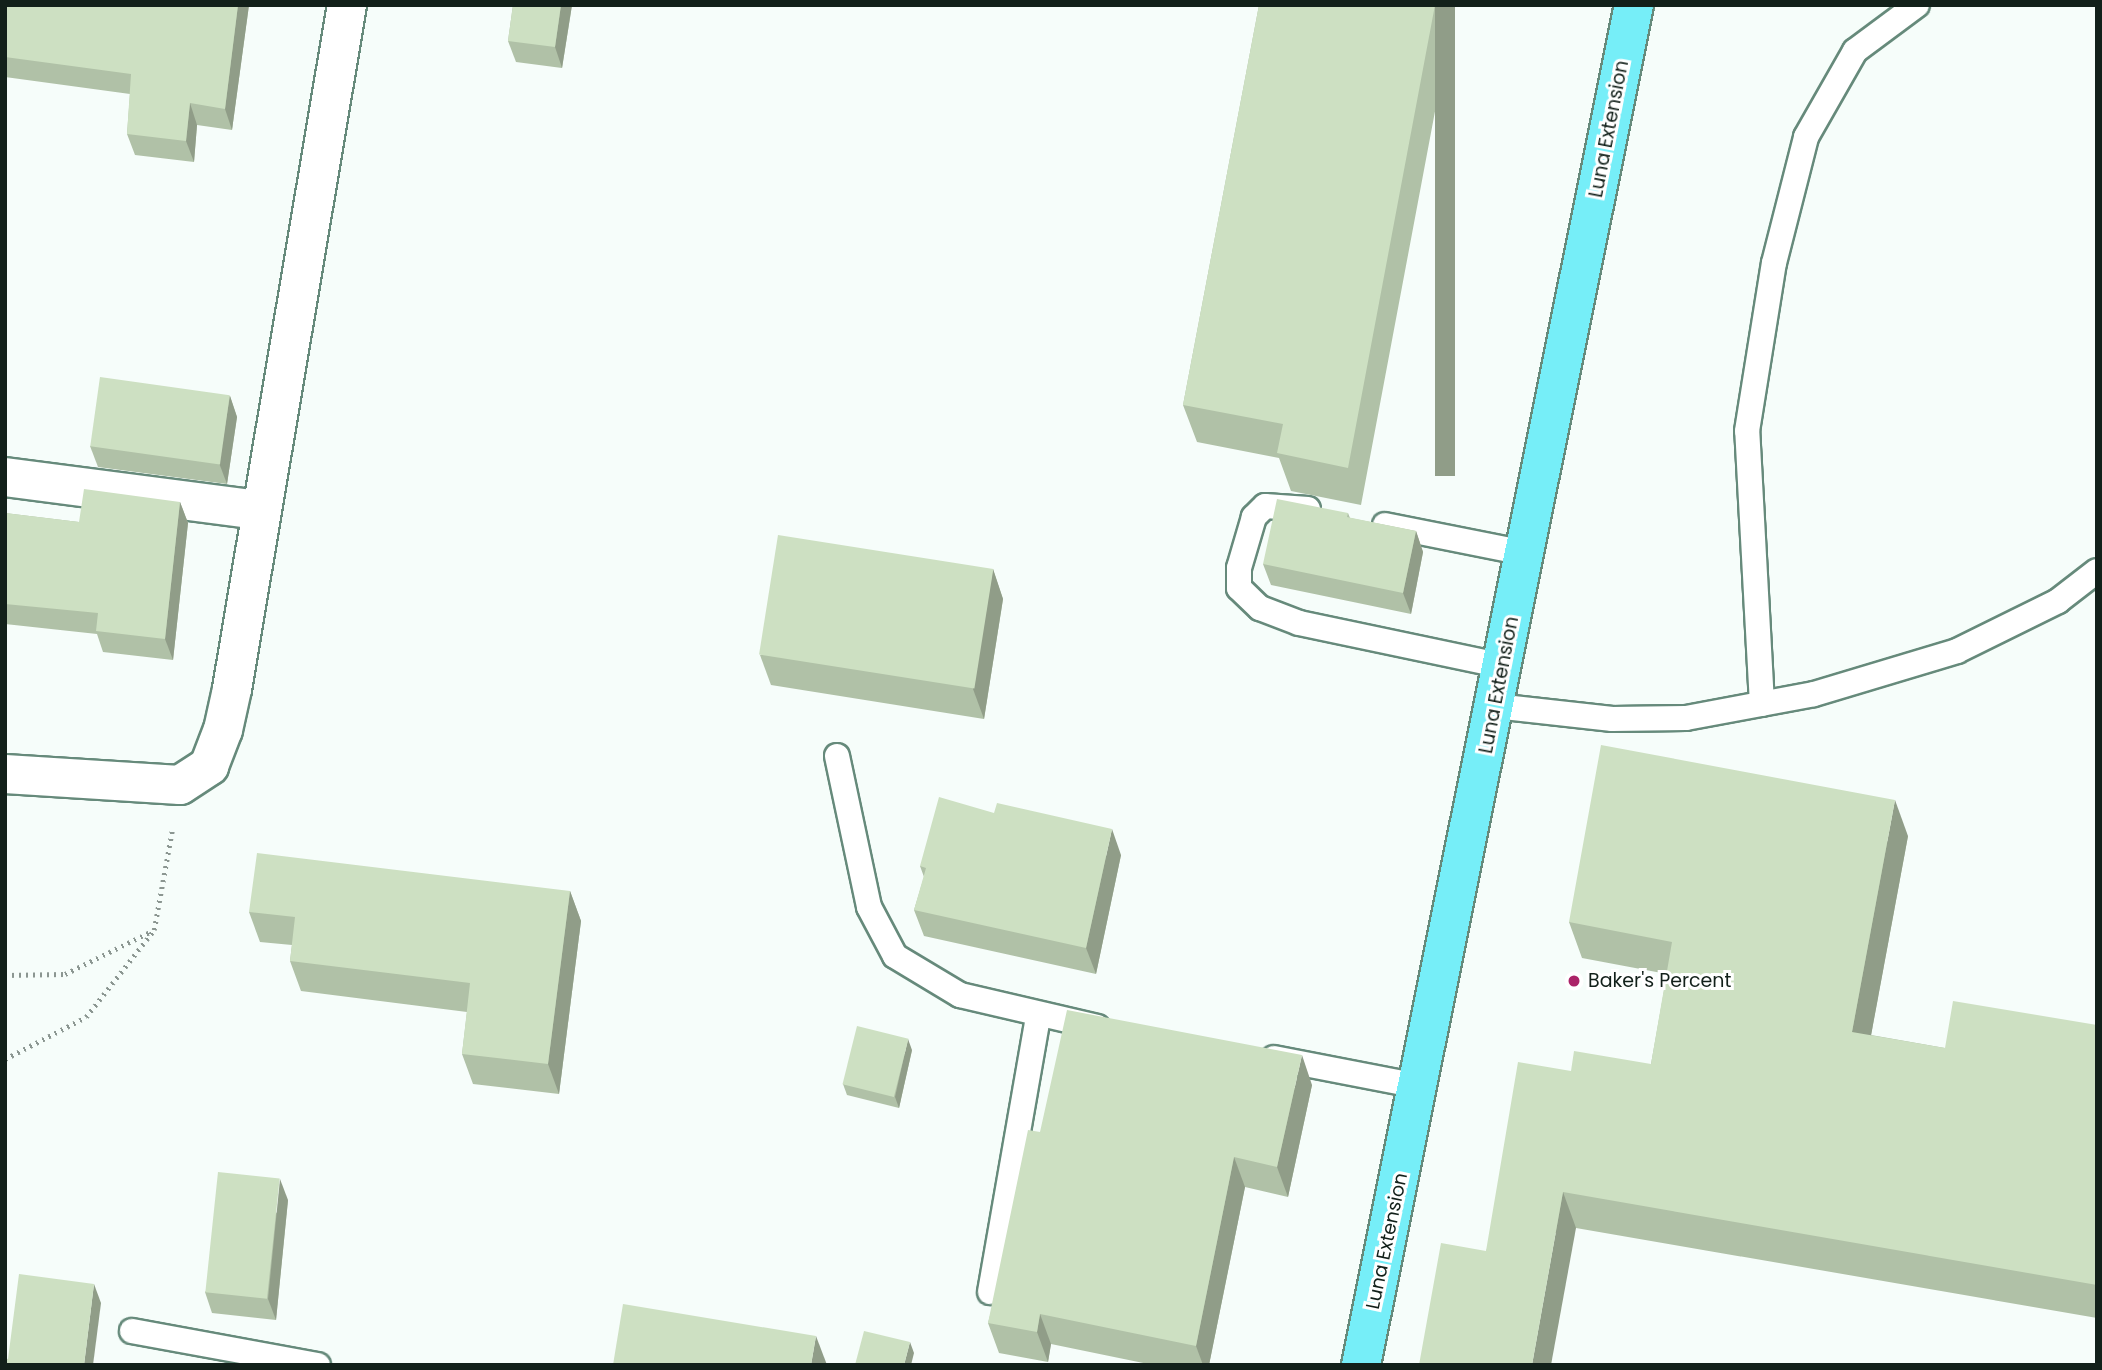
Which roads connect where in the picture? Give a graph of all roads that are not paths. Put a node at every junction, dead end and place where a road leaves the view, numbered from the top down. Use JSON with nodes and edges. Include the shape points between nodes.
{"nodes":[{"id":1,"x":347,"y":5,"type":"edge"},
{"id":2,"x":1634,"y":5,"type":"edge"},
{"id":3,"x":1917,"y":5,"type":"edge"},
{"id":4,"x":5,"y":477,"type":"edge"},
{"id":5,"x":261,"y":510,"type":"junction"},
{"id":6,"x":1328,"y":513,"type":"edge"},
{"id":7,"x":1355,"y":519,"type":"edge"},
{"id":8,"x":1525,"y":553,"type":"junction"},
{"id":9,"x":2097,"y":571,"type":"edge"},
{"id":10,"x":1503,"y":666,"type":"junction"},
{"id":11,"x":1762,"y":704,"type":"junction"},
{"id":12,"x":1495,"y":706,"type":"junction"},
{"id":13,"x":837,"y":756,"type":"dead end"},
{"id":14,"x":5,"y":774,"type":"edge"},
{"id":15,"x":1038,"y":1017,"type":"junction"},
{"id":16,"x":1120,"y":1031,"type":"edge"},
{"id":17,"x":1256,"y":1055,"type":"edge"},
{"id":18,"x":1418,"y":1086,"type":"junction"},
{"id":19,"x":990,"y":1292,"type":"dead end"},
{"id":20,"x":132,"y":1331,"type":"dead end"},
{"id":21,"x":318,"y":1365,"type":"edge"},
{"id":22,"x":1361,"y":1365,"type":"edge"}],
"edges":[{"from":1,"to":5,"type":"street"},
{"from":2,"to":8,"type":"highway","name":"Luna Extension"},
{"from":3,"to":11,"type":"lane","via":[[1855,51],[1806,137],[1774,263],[1747,431]]},
{"from":4,"to":5,"type":"street"},
{"from":5,"to":14,"type":"street","via":[[223,730],[209,766],[180,785]]},
{"from":6,"to":10,"type":"lane","via":[[1265,506],[1254,517],[1239,568],[1239,588],[1260,608],[1298,623]]},
{"from":7,"to":8,"type":"lane"},
{"from":8,"to":10,"type":"highway","name":"Luna Extension"},
{"from":9,"to":11,"type":"lane","via":[[2058,601],[1957,651],[1814,694]]},
{"from":10,"to":12,"type":"highway","name":"Luna Extension"},
{"from":11,"to":12,"type":"lane","via":[[1674,718],[1612,719]]},
{"from":12,"to":18,"type":"highway","name":"Luna Extension"},
{"from":13,"to":15,"type":"lane","via":[[869,907],[895,956],[960,995]]},
{"from":15,"to":16,"type":"lane"},
{"from":15,"to":19,"type":"lane"},
{"from":17,"to":18,"type":"lane"},
{"from":18,"to":22,"type":"highway","name":"Luna Extension"},
{"from":20,"to":21,"type":"lane"}]}
